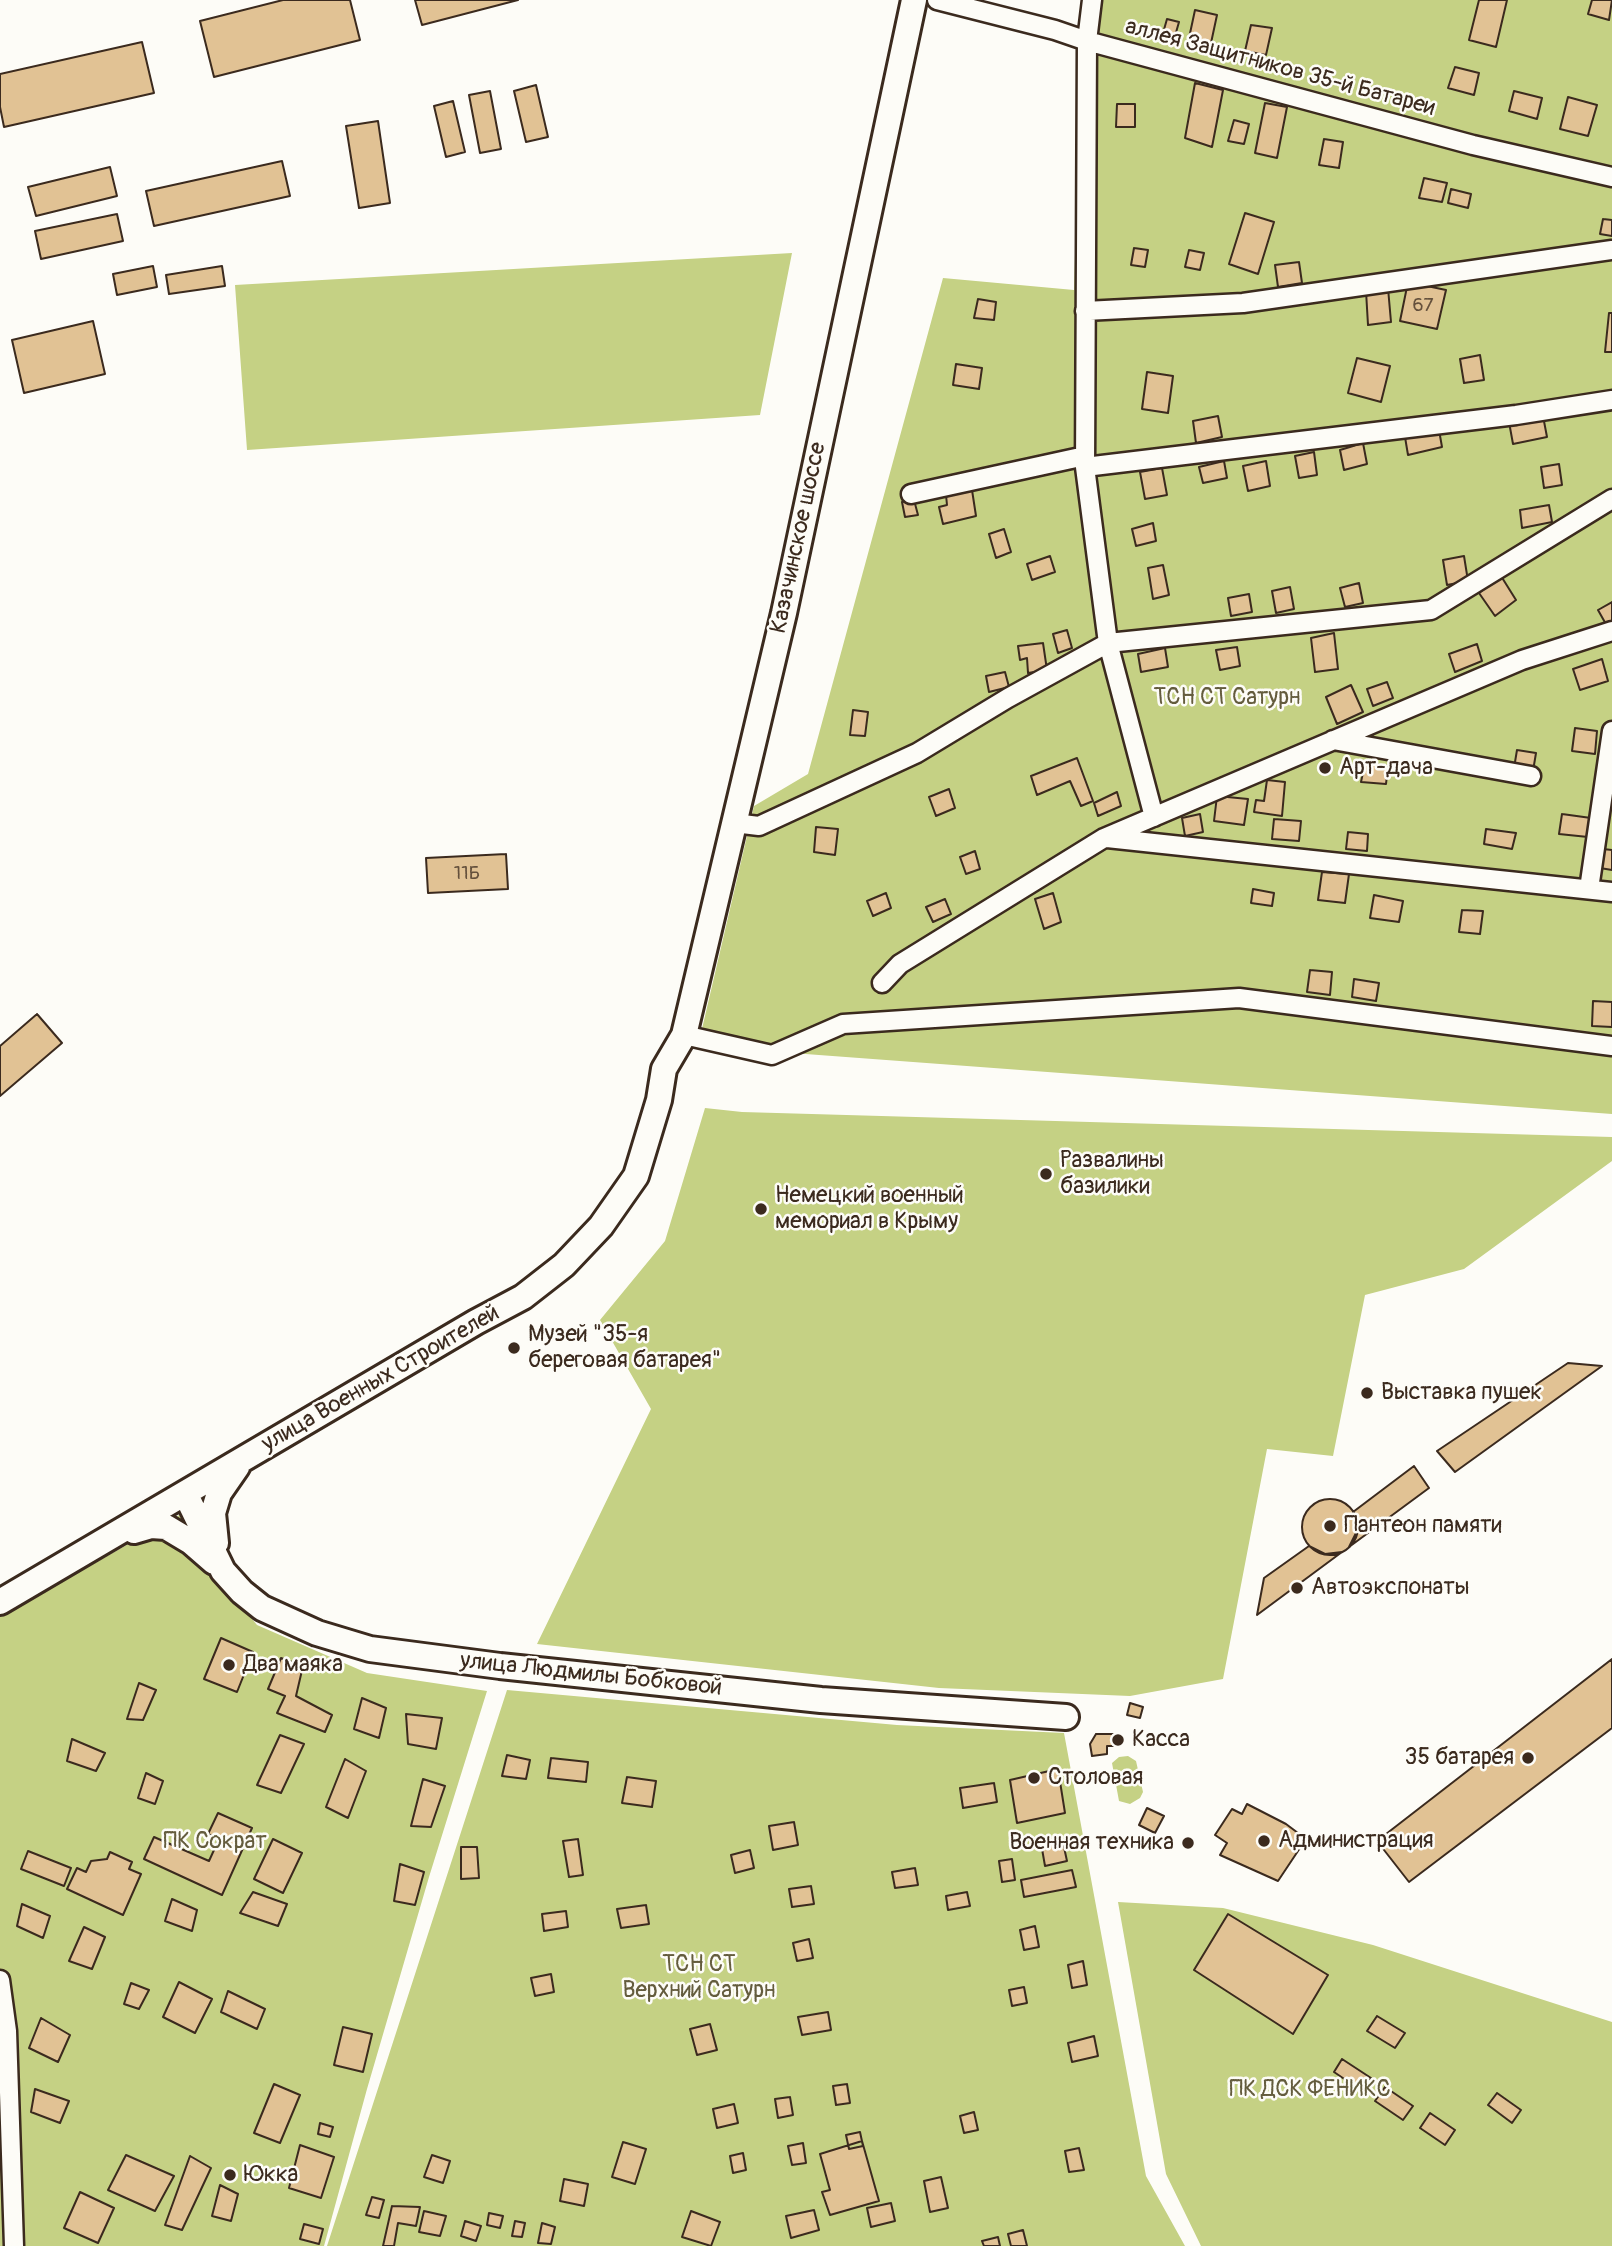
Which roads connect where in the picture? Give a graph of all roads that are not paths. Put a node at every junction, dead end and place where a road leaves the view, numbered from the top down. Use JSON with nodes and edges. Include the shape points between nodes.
{"nodes":[{"id":1,"x":914,"y":0,"type":"edge"},
{"id":2,"x":937,"y":0,"type":"edge"},
{"id":3,"x":1092,"y":0,"type":"edge"},
{"id":4,"x":1087,"y":41,"type":"junction"},
{"id":5,"x":1612,"y":177,"type":"edge"},
{"id":6,"x":1612,"y":250,"type":"edge"},
{"id":7,"x":1085,"y":311,"type":"junction"},
{"id":8,"x":1612,"y":400,"type":"edge"},
{"id":9,"x":1085,"y":462,"type":"junction"},
{"id":10,"x":912,"y":494,"type":"dead end"},
{"id":11,"x":1612,"y":499,"type":"edge"},
{"id":12,"x":1612,"y":631,"type":"edge"},
{"id":13,"x":1108,"y":643,"type":"junction"},
{"id":14,"x":1612,"y":731,"type":"edge"},
{"id":15,"x":1333,"y":740,"type":"junction"},
{"id":16,"x":1531,"y":776,"type":"dead end"},
{"id":17,"x":1154,"y":817,"type":"junction"},
{"id":18,"x":734,"y":823,"type":"junction"},
{"id":19,"x":1104,"y":838,"type":"junction"},
{"id":20,"x":1589,"y":889,"type":"junction"},
{"id":21,"x":1612,"y":892,"type":"edge"},
{"id":22,"x":882,"y":983,"type":"dead end"},
{"id":23,"x":684,"y":1035,"type":"junction"},
{"id":24,"x":1612,"y":1046,"type":"edge"},
{"id":25,"x":664,"y":1069,"type":"joint"},
{"id":26,"x":242,"y":1461,"type":"junction"},
{"id":27,"x":186,"y":1495,"type":"junction"},
{"id":28,"x":116,"y":1535,"type":"junction"},
{"id":29,"x":223,"y":1571,"type":"junction"},
{"id":30,"x":0,"y":1602,"type":"edge"},
{"id":31,"x":1066,"y":1717,"type":"dead end"},
{"id":32,"x":0,"y":1980,"type":"edge"},
{"id":33,"x":14,"y":2246,"type":"edge"}],
"edges":[{"from":1,"to":18,"type":"main road","name":"Казачинское шоссе","via":[[784,613]]},
{"from":2,"to":4,"type":"street","name":"аллея Защитников 35-й Батареи"},
{"from":3,"to":4,"type":"street"},
{"from":4,"to":5,"type":"street","name":"аллея Защитников 35-й Батареи","via":[[1473,145]]},
{"from":4,"to":7,"type":"street"},
{"from":6,"to":7,"type":"street","via":[[1243,303]]},
{"from":7,"to":9,"type":"street"},
{"from":8,"to":9,"type":"street"},
{"from":9,"to":10,"type":"street"},
{"from":9,"to":13,"type":"street"},
{"from":11,"to":13,"type":"street","via":[[1431,610]]},
{"from":12,"to":15,"type":"street","via":[[1522,660]]},
{"from":13,"to":17,"type":"street"},
{"from":13,"to":18,"type":"street","via":[[917,753],[759,826]]},
{"from":14,"to":20,"type":"street"},
{"from":15,"to":16,"type":"street"},
{"from":15,"to":17,"type":"street"},
{"from":17,"to":19,"type":"street"},
{"from":18,"to":23,"type":"main road","name":"Казачинское шоссе"},
{"from":19,"to":20,"type":"street"},
{"from":19,"to":22,"type":"street","via":[[900,964]]},
{"from":20,"to":21,"type":"street"},
{"from":23,"to":24,"type":"street","via":[[772,1055],[843,1024],[1239,998]]},
{"from":23,"to":25,"type":"main road","name":"Казачинское шоссе"},
{"from":25,"to":26,"type":"main road","name":"улица Военных Строителей","via":[[636,1176],[601,1226],[565,1265],[523,1297]]},
{"from":26,"to":27,"type":"main road","name":"улица Военных Строителей"},
{"from":26,"to":29,"type":"main road","via":[[219,1493],[213,1513]]},
{"from":27,"to":28,"type":"main road","name":"улица Военных Строителей"},
{"from":27,"to":29,"type":"main road","name":"улица Людмилы Бобковой"},
{"from":28,"to":29,"type":"main road","via":[[166,1527]]},
{"from":28,"to":30,"type":"main road","name":"улица Военных Строителей"},
{"from":29,"to":31,"type":"main road","name":"улица Людмилы Бобковой","via":[[262,1608],[317,1633],[370,1649],[821,1700]]},
{"from":32,"to":33,"type":"street","via":[[7,2031]]}]}
